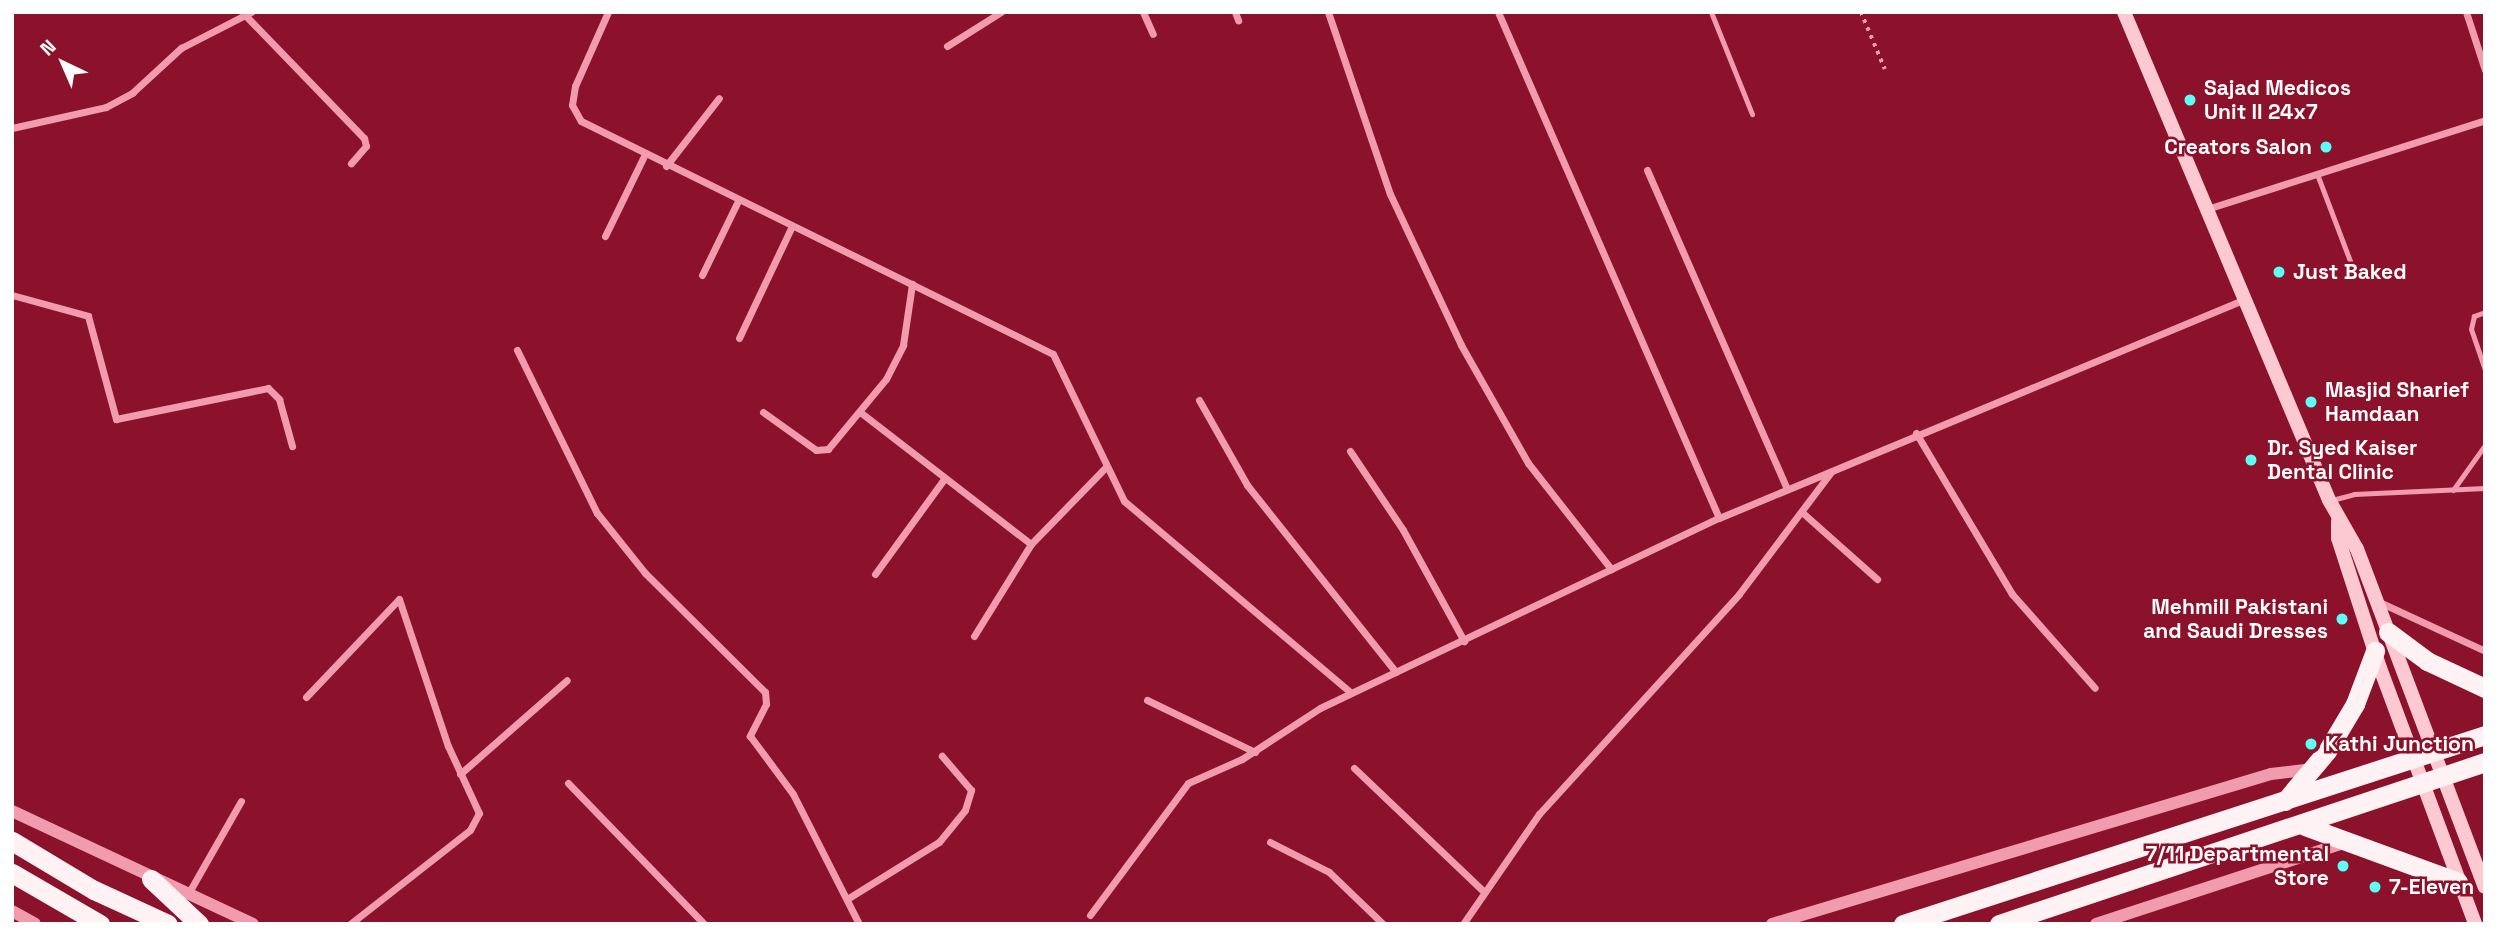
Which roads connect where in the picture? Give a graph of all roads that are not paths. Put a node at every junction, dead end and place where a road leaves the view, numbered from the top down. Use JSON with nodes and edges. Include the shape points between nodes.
{"nodes":[{"id":1,"x":608,"y":12,"type":"edge"},
{"id":2,"x":1001,"y":12,"type":"edge"},
{"id":3,"x":1143,"y":12,"type":"edge"},
{"id":4,"x":1328,"y":12,"type":"edge"},
{"id":5,"x":1497,"y":12,"type":"edge"},
{"id":6,"x":1711,"y":12,"type":"edge"},
{"id":7,"x":2124,"y":12,"type":"edge"},
{"id":8,"x":2466,"y":12,"type":"edge"},
{"id":9,"x":248,"y":14,"type":"edge"},
{"id":10,"x":1153,"y":34,"type":"dead end"},
{"id":11,"x":947,"y":46,"type":"dead end"},
{"id":12,"x":2485,"y":70,"type":"edge"},
{"id":13,"x":719,"y":98,"type":"dead end"},
{"id":14,"x":1752,"y":114,"type":"dead end"},
{"id":15,"x":2485,"y":120,"type":"edge"},
{"id":16,"x":12,"y":128,"type":"edge"},
{"id":17,"x":644,"y":156,"type":"junction"},
{"id":18,"x":351,"y":163,"type":"dead end"},
{"id":19,"x":666,"y":166,"type":"junction"},
{"id":20,"x":1647,"y":170,"type":"dead end"},
{"id":21,"x":2318,"y":174,"type":"junction"},
{"id":22,"x":738,"y":201,"type":"junction"},
{"id":23,"x":2210,"y":208,"type":"junction"},
{"id":24,"x":792,"y":226,"type":"junction"},
{"id":25,"x":605,"y":236,"type":"dead end"},
{"id":26,"x":2350,"y":261,"type":"dead end"},
{"id":27,"x":702,"y":275,"type":"dead end"},
{"id":28,"x":912,"y":284,"type":"junction"},
{"id":29,"x":12,"y":295,"type":"edge"},
{"id":30,"x":2246,"y":298,"type":"junction"},
{"id":31,"x":2485,"y":312,"type":"edge"},
{"id":32,"x":739,"y":338,"type":"dead end"},
{"id":33,"x":517,"y":350,"type":"dead end"},
{"id":34,"x":2485,"y":370,"type":"edge"},
{"id":35,"x":1199,"y":400,"type":"dead end"},
{"id":36,"x":763,"y":412,"type":"dead end"},
{"id":37,"x":860,"y":412,"type":"junction"},
{"id":38,"x":1916,"y":433,"type":"junction"},
{"id":39,"x":2485,"y":445,"type":"edge"},
{"id":40,"x":292,"y":446,"type":"dead end"},
{"id":41,"x":1350,"y":451,"type":"dead end"},
{"id":42,"x":1106,"y":467,"type":"junction"},
{"id":43,"x":1831,"y":472,"type":"junction"},
{"id":44,"x":944,"y":478,"type":"junction"},
{"id":45,"x":2485,"y":488,"type":"edge"},
{"id":46,"x":1787,"y":489,"type":"junction"},
{"id":47,"x":2453,"y":490,"type":"junction"},
{"id":48,"x":2329,"y":500,"type":"junction"},
{"id":49,"x":1804,"y":514,"type":"junction"},
{"id":50,"x":1719,"y":518,"type":"junction"},
{"id":51,"x":2338,"y":521,"type":"junction"},
{"id":52,"x":1031,"y":544,"type":"junction"},
{"id":53,"x":1611,"y":569,"type":"junction"},
{"id":54,"x":875,"y":575,"type":"dead end"},
{"id":55,"x":1877,"y":579,"type":"dead end"},
{"id":56,"x":2376,"y":601,"type":"junction"},
{"id":57,"x":2388,"y":632,"type":"junction"},
{"id":58,"x":974,"y":636,"type":"dead end"},
{"id":59,"x":1464,"y":641,"type":"junction"},
{"id":60,"x":2485,"y":651,"type":"edge"},
{"id":61,"x":2375,"y":652,"type":"junction"},
{"id":62,"x":1396,"y":672,"type":"junction"},
{"id":63,"x":567,"y":680,"type":"dead end"},
{"id":64,"x":2095,"y":688,"type":"dead end"},
{"id":65,"x":2485,"y":688,"type":"edge"},
{"id":66,"x":1351,"y":693,"type":"junction"},
{"id":67,"x":306,"y":697,"type":"dead end"},
{"id":68,"x":1147,"y":700,"type":"dead end"},
{"id":69,"x":2485,"y":735,"type":"edge"},
{"id":70,"x":1255,"y":752,"type":"junction"},
{"id":71,"x":2436,"y":752,"type":"junction"},
{"id":72,"x":942,"y":756,"type":"dead end"},
{"id":73,"x":2413,"y":759,"type":"junction"},
{"id":74,"x":2485,"y":762,"type":"edge"},
{"id":75,"x":1354,"y":768,"type":"dead end"},
{"id":76,"x":2314,"y":769,"type":"junction"},
{"id":77,"x":460,"y":774,"type":"junction"},
{"id":78,"x":2445,"y":778,"type":"junction"},
{"id":79,"x":568,"y":783,"type":"dead end"},
{"id":80,"x":2423,"y":786,"type":"junction"},
{"id":81,"x":241,"y":801,"type":"dead end"},
{"id":82,"x":2285,"y":802,"type":"junction"},
{"id":83,"x":12,"y":811,"type":"edge"},
{"id":84,"x":2305,"y":826,"type":"junction"},
{"id":85,"x":12,"y":841,"type":"edge"},
{"id":86,"x":1270,"y":842,"type":"dead end"},
{"id":87,"x":2344,"y":843,"type":"junction"},
{"id":88,"x":12,"y":873,"type":"edge"},
{"id":89,"x":151,"y":879,"type":"junction"},
{"id":90,"x":2458,"y":882,"type":"junction"},
{"id":91,"x":2485,"y":887,"type":"edge"},
{"id":92,"x":1484,"y":892,"type":"junction"},
{"id":93,"x":187,"y":895,"type":"junction"},
{"id":94,"x":847,"y":899,"type":"junction"},
{"id":95,"x":12,"y":912,"type":"edge"},
{"id":96,"x":1090,"y":915,"type":"dead end"},
{"id":97,"x":161,"y":921,"type":"edge"},
{"id":98,"x":35,"y":924,"type":"edge"},
{"id":99,"x":100,"y":924,"type":"edge"},
{"id":100,"x":198,"y":924,"type":"edge"},
{"id":101,"x":253,"y":924,"type":"edge"},
{"id":102,"x":350,"y":924,"type":"edge"},
{"id":103,"x":704,"y":924,"type":"edge"},
{"id":104,"x":859,"y":924,"type":"edge"},
{"id":105,"x":1383,"y":924,"type":"edge"},
{"id":106,"x":1462,"y":924,"type":"edge"},
{"id":107,"x":1772,"y":924,"type":"edge"},
{"id":108,"x":1903,"y":924,"type":"edge"},
{"id":109,"x":1999,"y":924,"type":"edge"},
{"id":110,"x":2096,"y":924,"type":"edge"},
{"id":111,"x":2474,"y":924,"type":"edge"}],
"edges":[{"from":1,"to":17,"type":"street","via":[[575,86],[572,105],[581,121],[598,134]]},
{"from":2,"to":11,"type":"street"},
{"from":3,"to":10,"type":"street"},
{"from":4,"to":53,"type":"street","via":[[1390,194],[1461,345],[1528,463]]},
{"from":5,"to":50,"type":"street"},
{"from":6,"to":14,"type":"lane"},
{"from":7,"to":23,"type":"main road"},
{"from":8,"to":12,"type":"street"},
{"from":9,"to":16,"type":"street","via":[[190,42],[132,93],[106,107]]},
{"from":9,"to":18,"type":"street","via":[[365,138],[366,146]]},
{"from":13,"to":19,"type":"street"},
{"from":15,"to":21,"type":"street"},
{"from":17,"to":19,"type":"street"},
{"from":17,"to":25,"type":"street"},
{"from":19,"to":22,"type":"street"},
{"from":20,"to":46,"type":"street"},
{"from":21,"to":23,"type":"street"},
{"from":21,"to":26,"type":"lane"},
{"from":22,"to":24,"type":"street"},
{"from":22,"to":27,"type":"street"},
{"from":23,"to":30,"type":"main road"},
{"from":24,"to":28,"type":"street"},
{"from":24,"to":32,"type":"street"},
{"from":28,"to":37,"type":"street","via":[[903,345]]},
{"from":28,"to":42,"type":"street","via":[[1053,354]]},
{"from":29,"to":40,"type":"street","via":[[88,316],[116,419],[268,388],[278,399]]},
{"from":30,"to":38,"type":"street"},
{"from":30,"to":48,"type":"main road"},
{"from":31,"to":34,"type":"lane","via":[[2474,316],[2470,329]]},
{"from":33,"to":94,"type":"street","via":[[597,513],[645,573],[765,692],[768,698],[750,736],[793,793]]},
{"from":35,"to":62,"type":"street","via":[[1247,485]]},
{"from":36,"to":37,"type":"street","via":[[823,452]]},
{"from":37,"to":44,"type":"street"},
{"from":38,"to":43,"type":"street"},
{"from":38,"to":64,"type":"street","via":[[2012,594]]},
{"from":39,"to":47,"type":"lane"},
{"from":41,"to":59,"type":"street","via":[[1403,530]]},
{"from":42,"to":52,"type":"street"},
{"from":42,"to":66,"type":"street","via":[[1116,492],[1133,510]]},
{"from":43,"to":46,"type":"street"},
{"from":43,"to":49,"type":"street"},
{"from":44,"to":52,"type":"street"},
{"from":44,"to":54,"type":"street"},
{"from":45,"to":47,"type":"lane"},
{"from":46,"to":50,"type":"street"},
{"from":47,"to":48,"type":"lane","via":[[2354,494]]},
{"from":48,"to":51,"type":"main road"},
{"from":49,"to":55,"type":"street"},
{"from":49,"to":92,"type":"street","via":[[1739,594],[1554,796]]},
{"from":50,"to":53,"type":"street"},
{"from":51,"to":56,"type":"main road","via":[[2357,550]]},
{"from":51,"to":61,"type":"main road","via":[[2338,538]]},
{"from":52,"to":58,"type":"street"},
{"from":53,"to":59,"type":"street"},
{"from":56,"to":57,"type":"main road"},
{"from":56,"to":60,"type":"street"},
{"from":57,"to":65,"type":"highway","via":[[2427,661]]},
{"from":57,"to":71,"type":"main road"},
{"from":59,"to":62,"type":"street"},
{"from":61,"to":73,"type":"main road"},
{"from":61,"to":76,"type":"highway","via":[[2355,704]]},
{"from":62,"to":66,"type":"street"},
{"from":63,"to":77,"type":"street"},
{"from":66,"to":70,"type":"street","via":[[1300,719]]},
{"from":67,"to":77,"type":"street","via":[[399,599]]},
{"from":68,"to":70,"type":"street"},
{"from":69,"to":71,"type":"highway"},
{"from":70,"to":96,"type":"street","via":[[1188,783]]},
{"from":71,"to":73,"type":"highway"},
{"from":71,"to":78,"type":"main road"},
{"from":72,"to":94,"type":"street","via":[[971,790],[965,810],[939,842]]},
{"from":73,"to":80,"type":"main road"},
{"from":73,"to":82,"type":"highway"},
{"from":74,"to":78,"type":"highway"},
{"from":75,"to":92,"type":"street"},
{"from":76,"to":82,"type":"highway"},
{"from":76,"to":107,"type":"street","via":[[2271,774]]},
{"from":77,"to":102,"type":"street","via":[[475,798],[477,823]]},
{"from":78,"to":80,"type":"highway"},
{"from":78,"to":91,"type":"main road"},
{"from":79,"to":103,"type":"street"},
{"from":80,"to":84,"type":"highway"},
{"from":80,"to":90,"type":"main road"},
{"from":81,"to":93,"type":"street"},
{"from":82,"to":108,"type":"highway"},
{"from":83,"to":89,"type":"street"},
{"from":84,"to":87,"type":"highway"},
{"from":84,"to":109,"type":"highway"},
{"from":85,"to":97,"type":"highway"},
{"from":86,"to":105,"type":"street","via":[[1329,872]]},
{"from":87,"to":90,"type":"highway"},
{"from":87,"to":110,"type":"street"},
{"from":88,"to":99,"type":"highway"},
{"from":89,"to":93,"type":"street"},
{"from":89,"to":100,"type":"highway"},
{"from":90,"to":111,"type":"main road"},
{"from":92,"to":106,"type":"street"},
{"from":93,"to":101,"type":"street"},
{"from":94,"to":104,"type":"street"},
{"from":95,"to":98,"type":"street"}]}
